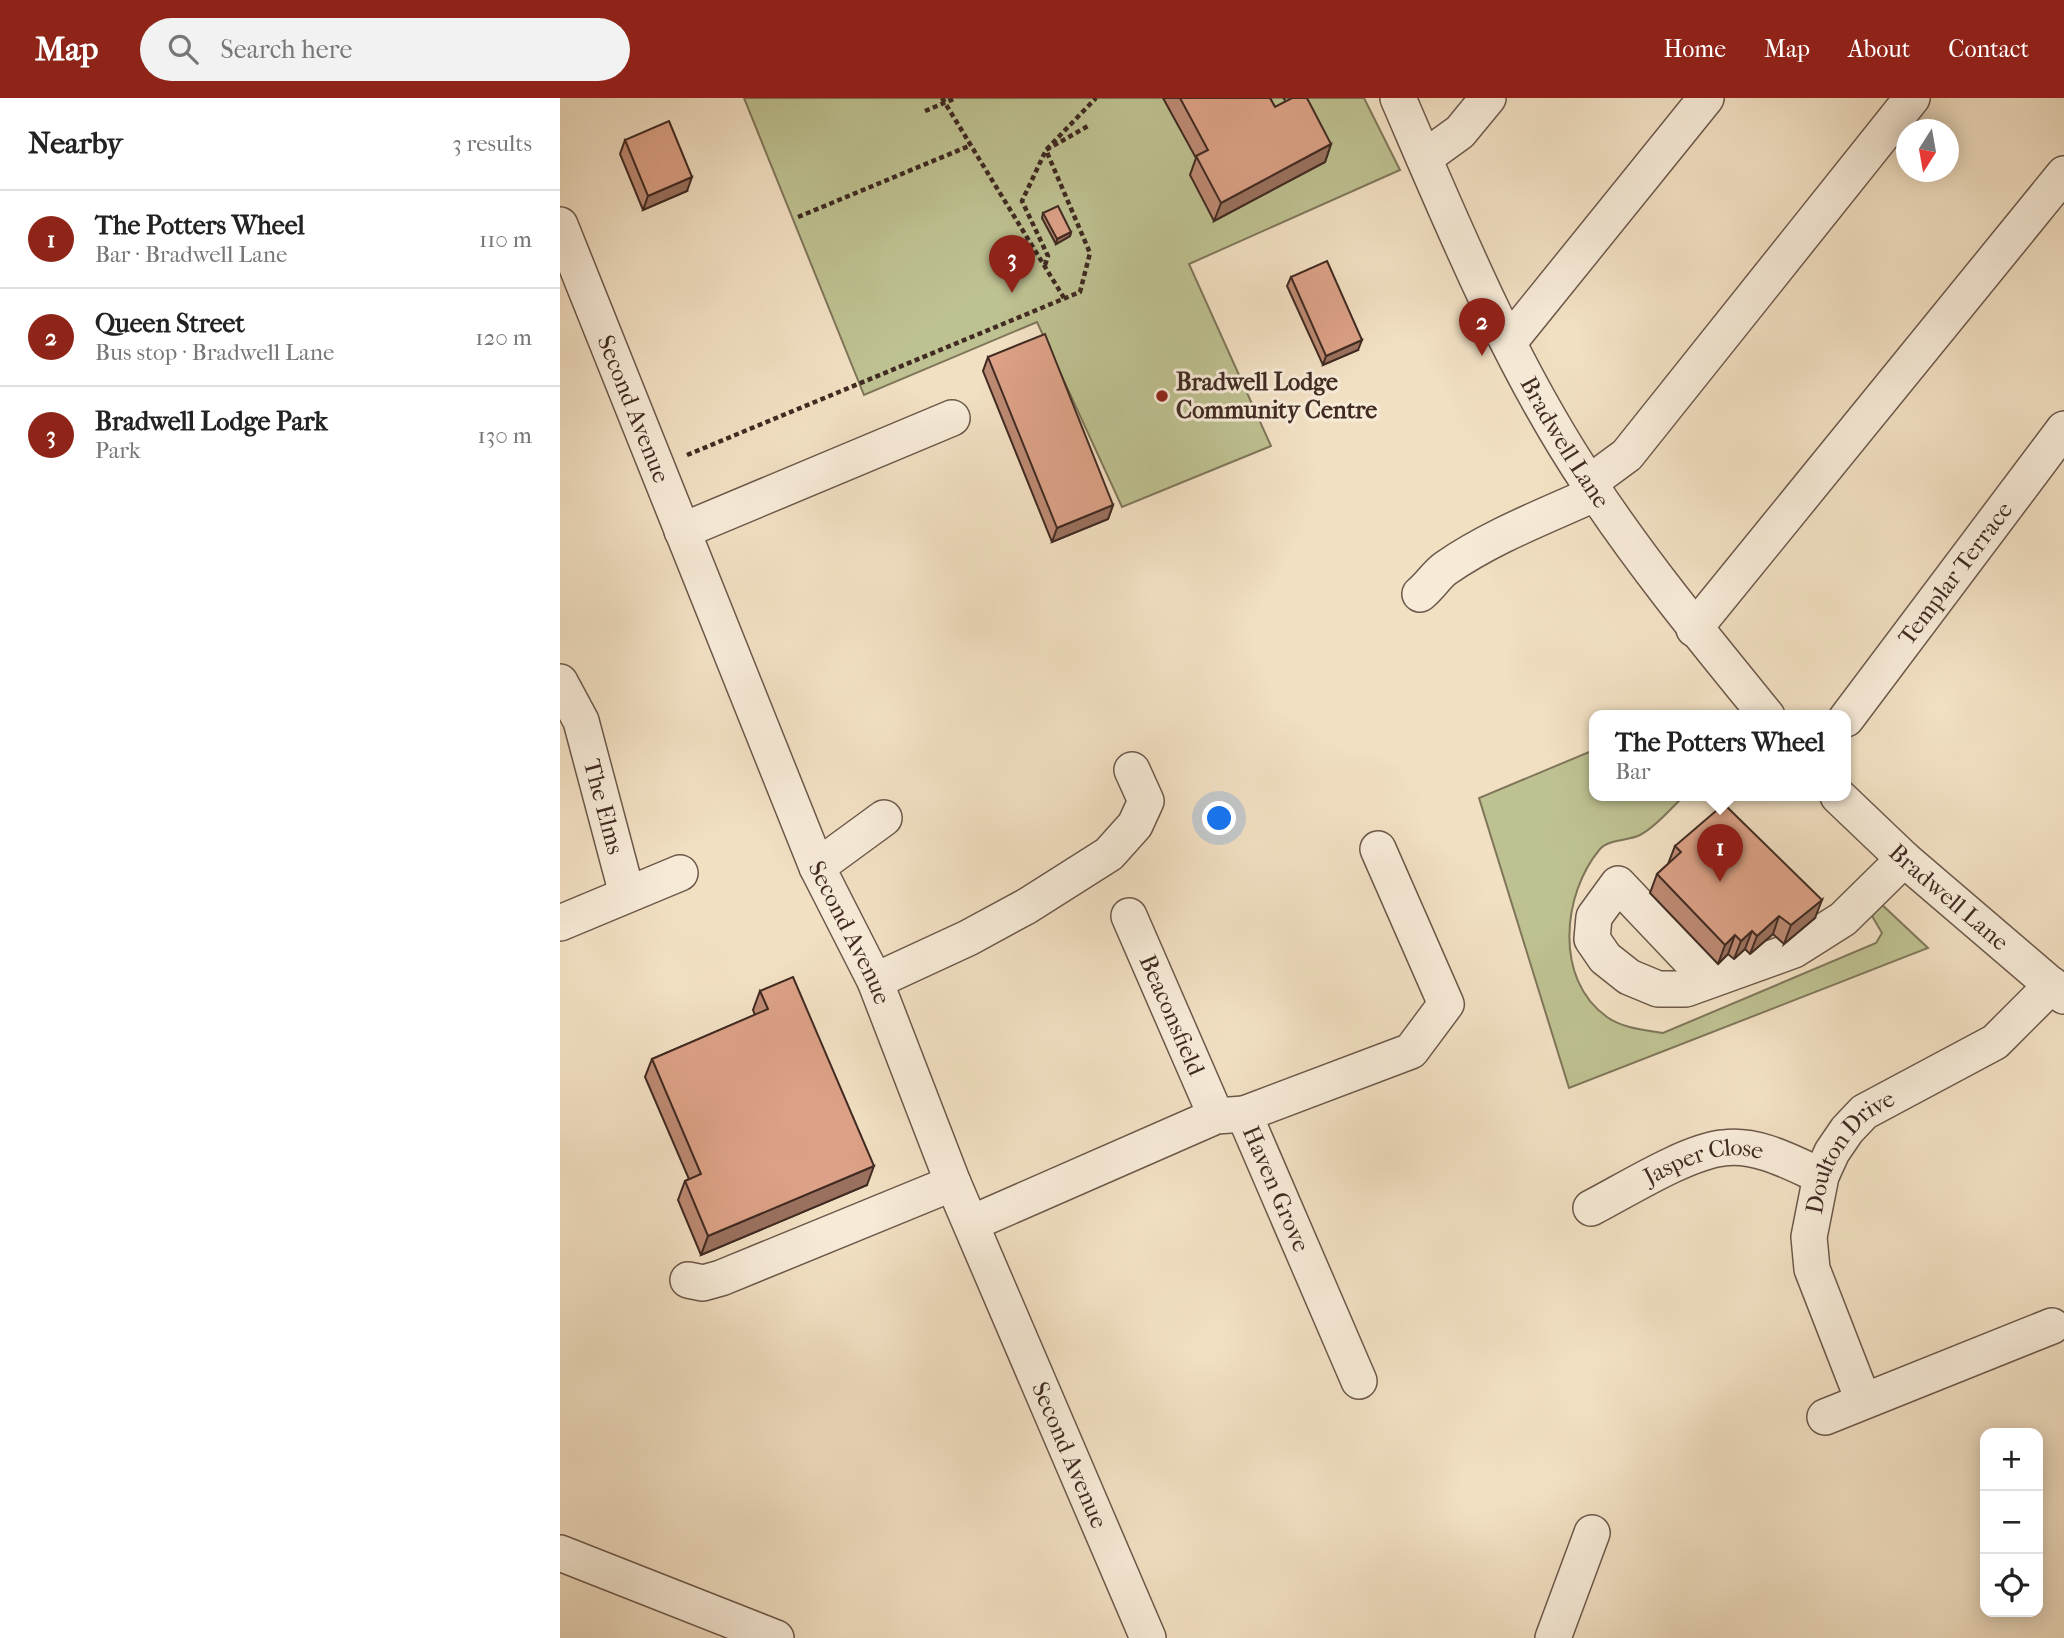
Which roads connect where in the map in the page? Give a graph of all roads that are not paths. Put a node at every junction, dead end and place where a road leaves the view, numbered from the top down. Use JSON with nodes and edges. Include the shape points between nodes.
{"nodes":[{"id":1,"x":1398,"y":98,"type":"edge"},
{"id":2,"x":1488,"y":98,"type":"edge"},
{"id":3,"x":1706,"y":98,"type":"edge"},
{"id":4,"x":1912,"y":98,"type":"edge"},
{"id":5,"x":1424,"y":159,"type":"junction"},
{"id":6,"x":2064,"y":174,"type":"edge"},
{"id":7,"x":560,"y":225,"type":"edge"},
{"id":8,"x":1509,"y":342,"type":"junction"},
{"id":9,"x":952,"y":418,"type":"dead end"},
{"id":10,"x":2064,"y":429,"type":"edge"},
{"id":11,"x":2053,"y":467,"type":"edge"},
{"id":12,"x":1593,"y":488,"type":"junction"},
{"id":13,"x":682,"y":531,"type":"junction"},
{"id":14,"x":1420,"y":594,"type":"dead end"},
{"id":15,"x":1694,"y":629,"type":"junction"},
{"id":16,"x":560,"y":682,"type":"edge"},
{"id":17,"x":1762,"y":710,"type":"edge"},
{"id":18,"x":1851,"y":713,"type":"edge"},
{"id":19,"x":1132,"y":770,"type":"dead end"},
{"id":20,"x":1843,"y":801,"type":"edge"},
{"id":21,"x":884,"y":818,"type":"dead end"},
{"id":22,"x":1904,"y":859,"type":"junction"},
{"id":23,"x":817,"y":867,"type":"junction"},
{"id":24,"x":1377,"y":871,"type":"dead end"},
{"id":25,"x":680,"y":873,"type":"dead end"},
{"id":26,"x":627,"y":894,"type":"junction"},
{"id":27,"x":1129,"y":916,"type":"dead end"},
{"id":28,"x":560,"y":923,"type":"edge"},
{"id":29,"x":1709,"y":980,"type":"dead end"},
{"id":30,"x":875,"y":981,"type":"junction"},
{"id":31,"x":2058,"y":990,"type":"edge"},
{"id":32,"x":1230,"y":1115,"type":"junction"},
{"id":33,"x":1821,"y":1176,"type":"junction"},
{"id":34,"x":953,"y":1183,"type":"junction"},
{"id":35,"x":1591,"y":1208,"type":"dead end"},
{"id":36,"x":972,"y":1223,"type":"junction"},
{"id":37,"x":688,"y":1280,"type":"dead end"},
{"id":38,"x":2052,"y":1326,"type":"dead end"},
{"id":39,"x":1359,"y":1381,"type":"dead end"},
{"id":40,"x":1863,"y":1400,"type":"junction"},
{"id":41,"x":1825,"y":1417,"type":"dead end"},
{"id":42,"x":1592,"y":1533,"type":"dead end"},
{"id":43,"x":560,"y":1553,"type":"edge"},
{"id":44,"x":776,"y":1638,"type":"edge"},
{"id":45,"x":1148,"y":1638,"type":"edge"},
{"id":46,"x":1553,"y":1638,"type":"edge"}],
"edges":[{"from":1,"to":5,"type":"street","name":"Bradwell Lane"},
{"from":2,"to":5,"type":"street","via":[[1460,132]]},
{"from":3,"to":8,"type":"street"},
{"from":4,"to":12,"type":"street","via":[[1627,455]]},
{"from":5,"to":8,"type":"street","name":"Bradwell Lane"},
{"from":6,"to":15,"type":"street"},
{"from":7,"to":13,"type":"street","name":"Second Avenue"},
{"from":8,"to":12,"type":"street","name":"Bradwell Lane"},
{"from":9,"to":13,"type":"street"},
{"from":10,"to":11,"type":"street","name":"Templar Terrace"},
{"from":11,"to":18,"type":"street","name":"Templar Terrace"},
{"from":12,"to":14,"type":"street","via":[[1443,569]]},
{"from":12,"to":15,"type":"street","name":"Bradwell Lane"},
{"from":13,"to":23,"type":"street","name":"Second Avenue"},
{"from":15,"to":17,"type":"street","name":"Bradwell Lane"},
{"from":16,"to":26,"type":"street","name":"The Elms","via":[[582,721]]},
{"from":19,"to":30,"type":"street","via":[[1146,802],[1135,825],[1109,854],[1027,906]]},
{"from":20,"to":22,"type":"street","name":"Bradwell Lane"},
{"from":21,"to":23,"type":"street"},
{"from":22,"to":29,"type":"street","via":[[1843,919],[1794,950]]},
{"from":22,"to":31,"type":"street","name":"Bradwell Lane"},
{"from":23,"to":30,"type":"street","name":"Second Avenue"},
{"from":24,"to":32,"type":"street","via":[[1446,1004],[1411,1051]]},
{"from":25,"to":26,"type":"street"},
{"from":26,"to":28,"type":"street"},
{"from":27,"to":32,"type":"street","name":"Beaconsfield"},
{"from":30,"to":34,"type":"street","name":"Second Avenue"},
{"from":31,"to":33,"type":"street","name":"Doulton Drive","via":[[1995,1042],[1864,1112],[1847,1129]]},
{"from":32,"to":36,"type":"street","name":"Haven Grove"},
{"from":32,"to":39,"type":"street","name":"Haven Grove"},
{"from":33,"to":35,"type":"street","name":"Jasper Close","via":[[1754,1150],[1724,1147]]},
{"from":33,"to":40,"type":"street","name":"Doulton Drive","via":[[1809,1237],[1812,1269]]},
{"from":34,"to":36,"type":"street","name":"Second Avenue"},
{"from":34,"to":37,"type":"street","via":[[721,1278],[703,1283]]},
{"from":36,"to":45,"type":"street","name":"Second Avenue"},
{"from":38,"to":40,"type":"street"},
{"from":40,"to":41,"type":"street"},
{"from":42,"to":46,"type":"street"},
{"from":43,"to":44,"type":"street"}]}
